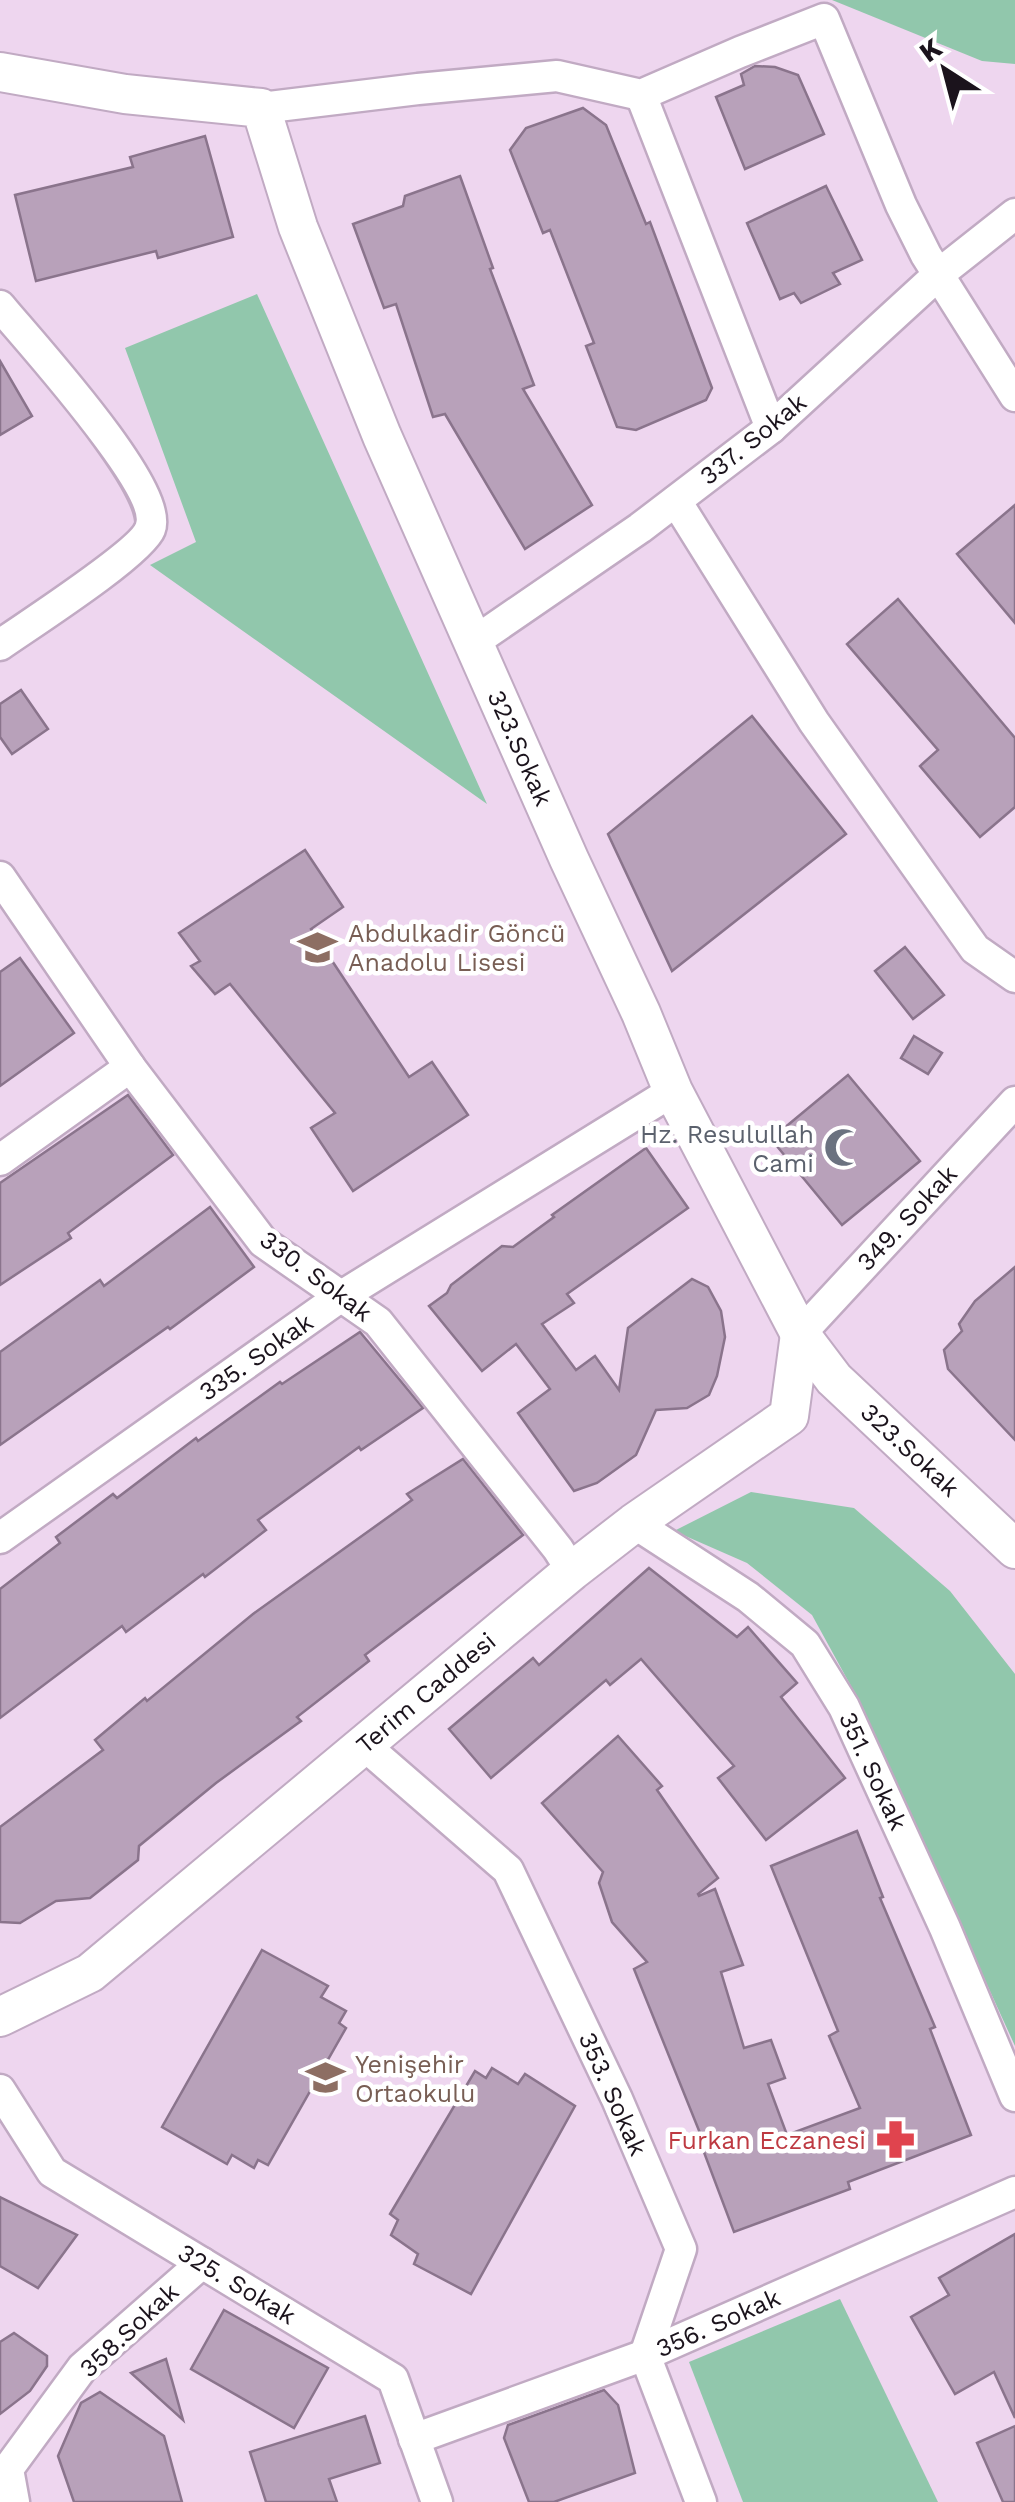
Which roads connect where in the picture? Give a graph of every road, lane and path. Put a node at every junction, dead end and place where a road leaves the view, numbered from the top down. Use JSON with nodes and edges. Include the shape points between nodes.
{"nodes":[{"id":1,"x":0,"y":72,"type":"edge"},
{"id":2,"x":641,"y":96,"type":"junction"},
{"id":3,"x":261,"y":108,"type":"junction"},
{"id":4,"x":1015,"y":214,"type":"edge"},
{"id":5,"x":939,"y":274,"type":"junction"},
{"id":6,"x":0,"y":306,"type":"edge"},
{"id":7,"x":1015,"y":396,"type":"edge"},
{"id":8,"x":771,"y":428,"type":"junction"},
{"id":9,"x":676,"y":501,"type":"junction"},
{"id":10,"x":474,"y":642,"type":"junction"},
{"id":11,"x":0,"y":645,"type":"edge"},
{"id":12,"x":0,"y":878,"type":"edge"},
{"id":13,"x":1015,"y":977,"type":"edge"},
{"id":14,"x":130,"y":1067,"type":"junction"},
{"id":15,"x":673,"y":1091,"type":"junction"},
{"id":16,"x":1015,"y":1102,"type":"edge"},
{"id":17,"x":0,"y":1160,"type":"edge"},
{"id":18,"x":340,"y":1297,"type":"junction"},
{"id":19,"x":800,"y":1334,"type":"junction"},
{"id":20,"x":634,"y":1523,"type":"junction"},
{"id":21,"x":0,"y":1538,"type":"edge"},
{"id":22,"x":1015,"y":1550,"type":"edge"},
{"id":23,"x":572,"y":1571,"type":"junction"},
{"id":24,"x":364,"y":1745,"type":"junction"},
{"id":25,"x":0,"y":2018,"type":"edge"},
{"id":26,"x":0,"y":2090,"type":"edge"},
{"id":27,"x":1015,"y":2096,"type":"edge"},
{"id":28,"x":1015,"y":2192,"type":"edge"},
{"id":29,"x":202,"y":2263,"type":"junction"},
{"id":30,"x":645,"y":2355,"type":"junction"},
{"id":31,"x":414,"y":2439,"type":"junction"},
{"id":32,"x":14,"y":2502,"type":"edge"},
{"id":33,"x":438,"y":2502,"type":"edge"},
{"id":34,"x":702,"y":2502,"type":"edge"}],
"edges":[{"from":1,"to":3,"type":"street"},
{"from":2,"to":3,"type":"street","via":[[557,76]]},
{"from":2,"to":5,"type":"street","via":[[824,20],[902,205]]},
{"from":2,"to":8,"type":"street"},
{"from":3,"to":10,"type":"street","name":"323.Sokak","via":[[298,227]]},
{"from":4,"to":5,"type":"street","name":"337. Sokak"},
{"from":5,"to":7,"type":"street"},
{"from":5,"to":8,"type":"street","name":"337. Sokak"},
{"from":6,"to":11,"type":"street","via":[[106,432],[147,499],[152,522],[130,553]]},
{"from":8,"to":9,"type":"street","name":"337. Sokak"},
{"from":9,"to":10,"type":"street","name":"337. Sokak"},
{"from":9,"to":13,"type":"street","via":[[814,722],[975,950]]},
{"from":10,"to":15,"type":"street","name":"323.Sokak"},
{"from":12,"to":14,"type":"street","name":"330. Sokak"},
{"from":14,"to":17,"type":"street"},
{"from":14,"to":18,"type":"street","name":"330. Sokak","via":[[264,1242]]},
{"from":15,"to":18,"type":"street","name":"335. Sokak"},
{"from":15,"to":19,"type":"street","name":"323.Sokak"},
{"from":16,"to":19,"type":"street","name":"349. Sokak"},
{"from":18,"to":21,"type":"street","name":"335. Sokak"},
{"from":18,"to":23,"type":"street","name":"330. Sokak","via":[[378,1322]]},
{"from":19,"to":20,"type":"street","name":"Terim Caddesi","via":[[788,1416]]},
{"from":19,"to":22,"type":"street","name":"323.Sokak","via":[[834,1379]]},
{"from":20,"to":23,"type":"street","name":"Terim Caddesi"},
{"from":20,"to":27,"type":"street","name":"351. Sokak","via":[[748,1597],[805,1644],[844,1707]]},
{"from":23,"to":24,"type":"street","name":"Terim Caddesi"},
{"from":24,"to":25,"type":"street","name":"Terim Caddesi","via":[[90,1973]]},
{"from":24,"to":30,"type":"street","name":"353. Sokak","via":[[508,1870],[617,2099],[682,2249]]},
{"from":26,"to":29,"type":"street","name":"325. Sokak","via":[[52,2172]]},
{"from":28,"to":30,"type":"street","name":"356. Sokak"},
{"from":29,"to":31,"type":"street","name":"325. Sokak","via":[[393,2379]]},
{"from":29,"to":32,"type":"street","name":"358.Sokak","via":[[82,2368],[8,2469]]},
{"from":30,"to":31,"type":"street","name":"356. Sokak"},
{"from":30,"to":34,"type":"street"},
{"from":31,"to":33,"type":"street","name":"325. Sokak"}]}
